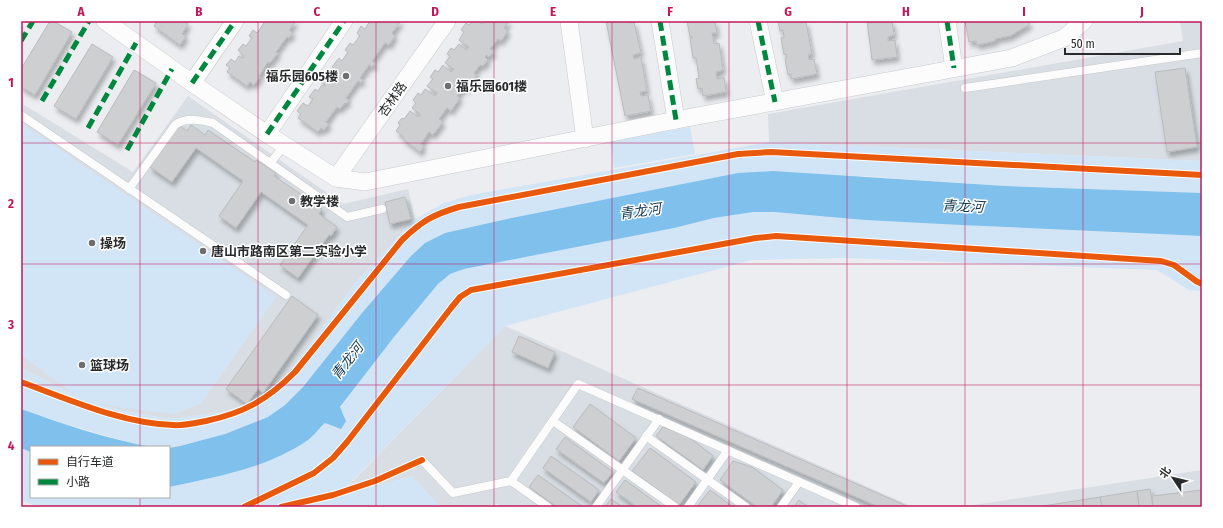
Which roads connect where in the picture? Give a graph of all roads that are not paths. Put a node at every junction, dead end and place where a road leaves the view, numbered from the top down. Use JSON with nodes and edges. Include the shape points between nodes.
{"nodes":[{"id":1,"x":105,"y":21,"type":"edge"},
{"id":2,"x":235,"y":21,"type":"edge"},
{"id":3,"x":344,"y":21,"type":"edge"},
{"id":4,"x":447,"y":21,"type":"edge"},
{"id":5,"x":570,"y":21,"type":"edge"},
{"id":6,"x":660,"y":21,"type":"edge"},
{"id":7,"x":758,"y":21,"type":"edge"},
{"id":8,"x":947,"y":21,"type":"edge"},
{"id":9,"x":1084,"y":21,"type":"edge"},
{"id":10,"x":1202,"y":53,"type":"edge"},
{"id":11,"x":954,"y":68,"type":"junction"},
{"id":12,"x":192,"y":83,"type":"junction"},
{"id":13,"x":965,"y":88,"type":"dead end"},
{"id":14,"x":775,"y":102,"type":"junction"},
{"id":15,"x":21,"y":115,"type":"edge"},
{"id":16,"x":676,"y":120,"type":"junction"},
{"id":17,"x":267,"y":134,"type":"junction"},
{"id":18,"x":585,"y":139,"type":"junction"},
{"id":19,"x":285,"y":145,"type":"junction"},
{"id":20,"x":270,"y":163,"type":"junction"},
{"id":21,"x":336,"y":178,"type":"junction"},
{"id":22,"x":129,"y":189,"type":"junction"},
{"id":23,"x":382,"y":209,"type":"dead end"},
{"id":24,"x":286,"y":295,"type":"dead end"},
{"id":25,"x":659,"y":419,"type":"junction"},
{"id":26,"x":553,"y":421,"type":"junction"},
{"id":27,"x":646,"y":436,"type":"junction"},
{"id":28,"x":728,"y":450,"type":"junction"},
{"id":29,"x":422,"y":460,"type":"dead end"},
{"id":30,"x":622,"y":470,"type":"junction"},
{"id":31,"x":708,"y":480,"type":"junction"},
{"id":32,"x":511,"y":481,"type":"junction"},
{"id":33,"x":799,"y":482,"type":"junction"},
{"id":34,"x":548,"y":507,"type":"edge"},
{"id":35,"x":596,"y":507,"type":"edge"},
{"id":36,"x":675,"y":507,"type":"edge"},
{"id":37,"x":688,"y":507,"type":"edge"},
{"id":38,"x":746,"y":507,"type":"edge"},
{"id":39,"x":781,"y":507,"type":"edge"},
{"id":40,"x":856,"y":507,"type":"edge"}],
"edges":[{"from":1,"to":12,"type":"street"},
{"from":2,"to":12,"type":"street"},
{"from":3,"to":17,"type":"street"},
{"from":4,"to":21,"type":"street","name":"杏林路"},
{"from":5,"to":18,"type":"street"},
{"from":6,"to":16,"type":"street"},
{"from":7,"to":14,"type":"street"},
{"from":8,"to":11,"type":"street"},
{"from":9,"to":11,"type":"street","via":[[1064,38],[1012,58]]},
{"from":10,"to":13,"type":"lane"},
{"from":11,"to":14,"type":"street"},
{"from":12,"to":17,"type":"street"},
{"from":14,"to":16,"type":"street"},
{"from":15,"to":22,"type":"lane"},
{"from":16,"to":18,"type":"street"},
{"from":17,"to":19,"type":"street"},
{"from":18,"to":21,"type":"street","via":[[365,182]]},
{"from":19,"to":20,"type":"lane"},
{"from":19,"to":21,"type":"street"},
{"from":20,"to":22,"type":"lane","via":[[213,123],[203,120],[180,121]]},
{"from":20,"to":23,"type":"lane","via":[[347,217]]},
{"from":22,"to":24,"type":"lane"},
{"from":25,"to":26,"type":"lane","via":[[578,384]]},
{"from":25,"to":27,"type":"lane"},
{"from":25,"to":28,"type":"lane"},
{"from":26,"to":30,"type":"lane"},
{"from":26,"to":32,"type":"lane"},
{"from":27,"to":30,"type":"lane"},
{"from":27,"to":31,"type":"lane"},
{"from":28,"to":31,"type":"lane"},
{"from":28,"to":33,"type":"lane"},
{"from":29,"to":32,"type":"lane","via":[[452,493]]},
{"from":30,"to":35,"type":"lane"},
{"from":30,"to":36,"type":"lane"},
{"from":31,"to":37,"type":"lane"},
{"from":31,"to":38,"type":"lane"},
{"from":32,"to":34,"type":"lane"},
{"from":33,"to":39,"type":"lane"},
{"from":33,"to":40,"type":"lane"}]}
